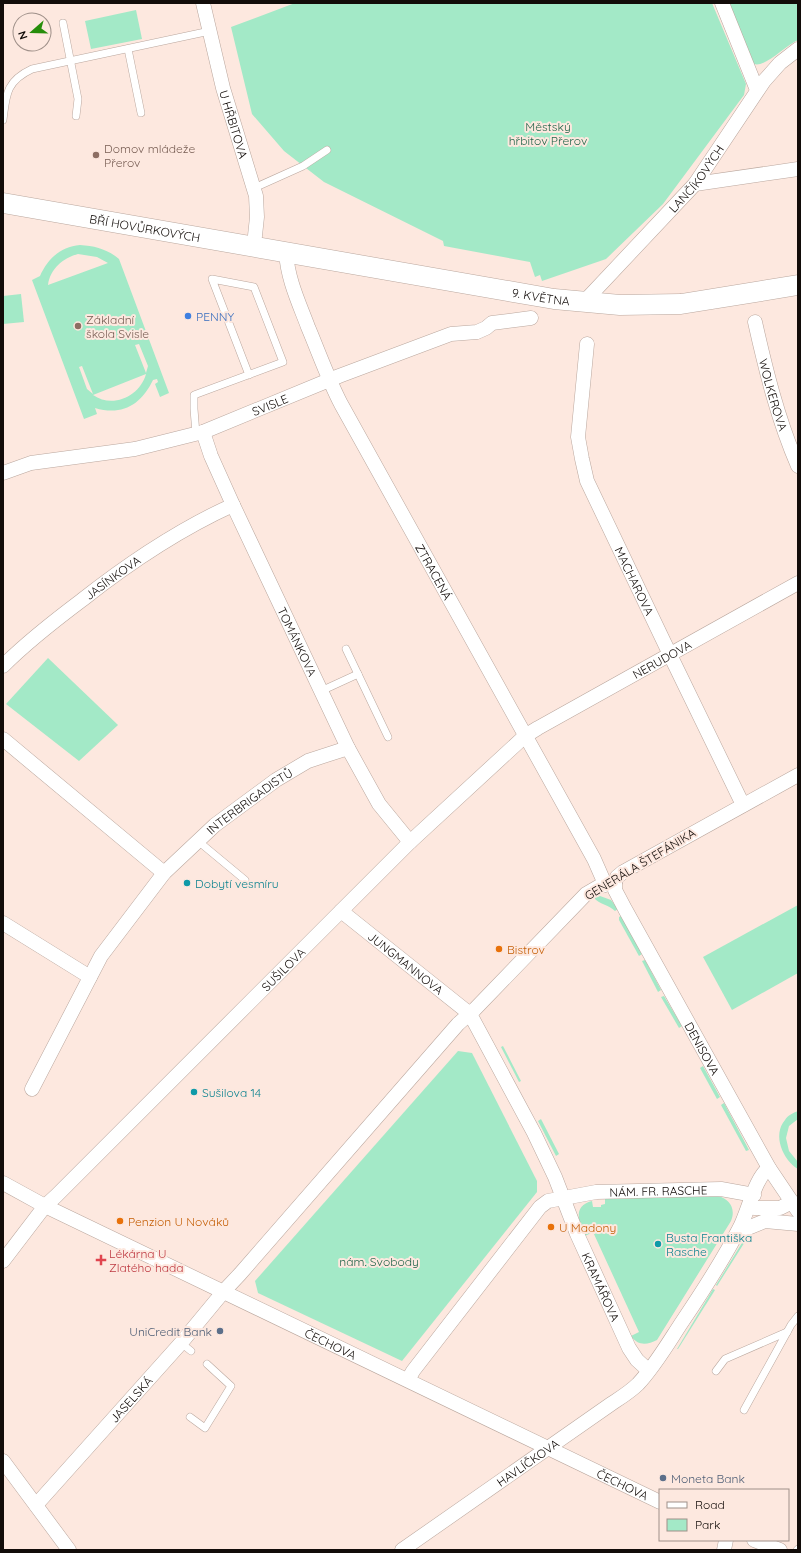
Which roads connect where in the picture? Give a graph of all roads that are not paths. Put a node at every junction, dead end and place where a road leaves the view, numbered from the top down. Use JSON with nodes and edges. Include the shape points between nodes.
{"nodes":[{"id":1,"x":203,"y":3,"type":"edge"},
{"id":2,"x":722,"y":3,"type":"edge"},
{"id":3,"x":63,"y":23,"type":"dead end"},
{"id":4,"x":210,"y":31,"type":"junction"},
{"id":5,"x":128,"y":49,"type":"junction"},
{"id":6,"x":798,"y":49,"type":"edge"},
{"id":7,"x":71,"y":61,"type":"junction"},
{"id":8,"x":757,"y":90,"type":"junction"},
{"id":9,"x":141,"y":113,"type":"dead end"},
{"id":10,"x":76,"y":116,"type":"dead end"},
{"id":11,"x":3,"y":120,"type":"edge"},
{"id":12,"x":327,"y":150,"type":"dead end"},
{"id":13,"x":798,"y":169,"type":"edge"},
{"id":14,"x":695,"y":184,"type":"junction"},
{"id":15,"x":254,"y":188,"type":"junction"},
{"id":16,"x":3,"y":202,"type":"edge"},
{"id":17,"x":254,"y":245,"type":"junction"},
{"id":18,"x":286,"y":251,"type":"junction"},
{"id":19,"x":798,"y":285,"type":"edge"},
{"id":20,"x":584,"y":302,"type":"junction"},
{"id":21,"x":531,"y":318,"type":"dead end"},
{"id":22,"x":755,"y":322,"type":"dead end"},
{"id":23,"x":587,"y":344,"type":"dead end"},
{"id":24,"x":249,"y":375,"type":"junction"},
{"id":25,"x":329,"y":381,"type":"junction"},
{"id":26,"x":200,"y":433,"type":"junction"},
{"id":27,"x":798,"y":466,"type":"edge"},
{"id":28,"x":3,"y":473,"type":"edge"},
{"id":29,"x":233,"y":505,"type":"junction"},
{"id":30,"x":798,"y":582,"type":"edge"},
{"id":31,"x":346,"y":649,"type":"dead end"},
{"id":32,"x":670,"y":654,"type":"junction"},
{"id":33,"x":3,"y":666,"type":"edge"},
{"id":34,"x":358,"y":674,"type":"junction"},
{"id":35,"x":321,"y":691,"type":"junction"},
{"id":36,"x":525,"y":736,"type":"junction"},
{"id":37,"x":388,"y":737,"type":"dead end"},
{"id":38,"x":3,"y":739,"type":"edge"},
{"id":39,"x":348,"y":748,"type":"junction"},
{"id":40,"x":798,"y":775,"type":"edge"},
{"id":41,"x":743,"y":804,"type":"junction"},
{"id":42,"x":198,"y":841,"type":"junction"},
{"id":43,"x":410,"y":842,"type":"junction"},
{"id":44,"x":164,"y":873,"type":"junction"},
{"id":45,"x":245,"y":880,"type":"dead end"},
{"id":46,"x":610,"y":883,"type":"junction"},
{"id":47,"x":341,"y":911,"type":"junction"},
{"id":48,"x":3,"y":924,"type":"edge"},
{"id":49,"x":90,"y":977,"type":"junction"},
{"id":50,"x":470,"y":1014,"type":"junction"},
{"id":51,"x":32,"y":1088,"type":"dead end"},
{"id":52,"x":769,"y":1168,"type":"junction"},
{"id":53,"x":3,"y":1183,"type":"edge"},
{"id":54,"x":563,"y":1198,"type":"junction"},
{"id":55,"x":751,"y":1201,"type":"junction"},
{"id":56,"x":46,"y":1206,"type":"junction"},
{"id":57,"x":795,"y":1206,"type":"edge"},
{"id":58,"x":798,"y":1224,"type":"edge"},
{"id":59,"x":738,"y":1232,"type":"junction"},
{"id":60,"x":3,"y":1261,"type":"edge"},
{"id":61,"x":224,"y":1291,"type":"junction"},
{"id":62,"x":798,"y":1316,"type":"edge"},
{"id":63,"x":788,"y":1332,"type":"junction"},
{"id":64,"x":207,"y":1364,"type":"dead end"},
{"id":65,"x":648,"y":1370,"type":"junction"},
{"id":66,"x":716,"y":1371,"type":"dead end"},
{"id":67,"x":408,"y":1380,"type":"junction"},
{"id":68,"x":744,"y":1410,"type":"dead end"},
{"id":69,"x":190,"y":1417,"type":"dead end"},
{"id":70,"x":547,"y":1448,"type":"junction"},
{"id":71,"x":3,"y":1461,"type":"edge"},
{"id":72,"x":659,"y":1502,"type":"edge"},
{"id":73,"x":36,"y":1505,"type":"junction"},
{"id":74,"x":763,"y":1542,"type":"edge"},
{"id":75,"x":69,"y":1550,"type":"edge"},
{"id":76,"x":402,"y":1550,"type":"edge"},
{"id":77,"x":780,"y":1550,"type":"edge"}],
"edges":[{"from":1,"to":4,"type":"street","name":"U HŘBITOVA"},
{"from":2,"to":8,"type":"street"},
{"from":3,"to":7,"type":"lane"},
{"from":4,"to":5,"type":"lane"},
{"from":4,"to":15,"type":"street","name":"U HŘBITOVA","via":[[223,88]]},
{"from":5,"to":7,"type":"lane"},
{"from":5,"to":9,"type":"lane"},
{"from":6,"to":8,"type":"street","name":"LANČÍKOVÝCH","via":[[772,72]]},
{"from":7,"to":10,"type":"lane","via":[[78,99]]},
{"from":7,"to":11,"type":"lane","via":[[32,70],[16,78],[8,90]]},
{"from":8,"to":14,"type":"street","name":"LANČÍKOVÝCH"},
{"from":12,"to":15,"type":"lane","via":[[303,166]]},
{"from":13,"to":14,"type":"street"},
{"from":14,"to":20,"type":"street","name":"LANČÍKOVÝCH"},
{"from":15,"to":17,"type":"street","name":"U HŘBITOVA","via":[[257,211]]},
{"from":16,"to":17,"type":"main road","name":"BŘÍ HOVŮRKOVÝCH"},
{"from":17,"to":18,"type":"main road","name":"BŘÍ HOVŮRKOVÝCH"},
{"from":18,"to":20,"type":"main road","name":"9. KVĚTNA","via":[[554,299]]},
{"from":18,"to":25,"type":"street","name":"ZTRACENÁ","via":[[295,293]]},
{"from":19,"to":20,"type":"main road","name":"9. KVĚTNA","via":[[681,304],[620,305]]},
{"from":21,"to":25,"type":"street","name":"SVISLE","via":[[492,323],[478,332],[451,334]]},
{"from":22,"to":27,"type":"street","name":"WOLKEROVA","via":[[770,385]]},
{"from":23,"to":32,"type":"street","name":"MACHAROVA","via":[[578,437],[587,481]]},
{"from":24,"to":24,"type":"lane","via":[[232,330],[212,278],[254,287],[283,362]]},
{"from":24,"to":26,"type":"lane","via":[[194,395],[194,409]]},
{"from":25,"to":26,"type":"street","name":"SVISLE"},
{"from":25,"to":36,"type":"street","name":"ZTRACENÁ"},
{"from":26,"to":28,"type":"street","name":"SVISLE","via":[[135,449],[30,463]]},
{"from":26,"to":29,"type":"street","name":"TOMÁNKOVA"},
{"from":29,"to":33,"type":"street","name":"JASÍNKOVA","via":[[176,534],[114,575],[46,628]]},
{"from":29,"to":35,"type":"street","name":"TOMÁNKOVA"},
{"from":30,"to":32,"type":"street","name":"NERUDOVA"},
{"from":31,"to":34,"type":"lane"},
{"from":32,"to":36,"type":"street","name":"NERUDOVA"},
{"from":32,"to":41,"type":"street","name":"MACHAROVA"},
{"from":34,"to":35,"type":"lane"},
{"from":34,"to":37,"type":"lane"},
{"from":35,"to":39,"type":"street","name":"TOMÁNKOVA"},
{"from":36,"to":43,"type":"street","name":"SUŠILOVA"},
{"from":36,"to":46,"type":"street","name":"ZTRACENÁ"},
{"from":38,"to":44,"type":"street"},
{"from":39,"to":42,"type":"street","name":"INTERBRIGADISTŮ","via":[[308,761],[276,780],[215,825]]},
{"from":39,"to":43,"type":"street","name":"TOMÁNKOVA","via":[[379,804]]},
{"from":40,"to":41,"type":"street","name":"GENERÁLA ŠTEFÁNIKA"},
{"from":41,"to":46,"type":"street","name":"GENERÁLA ŠTEFÁNIKA","via":[[623,872]]},
{"from":42,"to":44,"type":"street","name":"INTERBRIGADISTŮ"},
{"from":42,"to":45,"type":"lane"},
{"from":43,"to":47,"type":"street","name":"SUŠILOVA"},
{"from":44,"to":49,"type":"street","name":"INTERBRIGADISTŮ","via":[[101,956]]},
{"from":46,"to":50,"type":"street","name":"GENERÁLA ŠTEFÁNIKA","via":[[586,894]]},
{"from":46,"to":52,"type":"street","name":"DENISOVA"},
{"from":47,"to":50,"type":"street","name":"JUNGMANNOVA"},
{"from":47,"to":56,"type":"street","name":"SUŠILOVA"},
{"from":48,"to":49,"type":"street"},
{"from":49,"to":51,"type":"street","name":"INTERBRIGADISTŮ"},
{"from":50,"to":54,"type":"street","via":[[534,1133],[556,1177]]},
{"from":50,"to":61,"type":"street","via":[[458,1024]]},
{"from":52,"to":55,"type":"street","via":[[761,1175]]},
{"from":52,"to":57,"type":"street","name":"DENISOVA"},
{"from":53,"to":56,"type":"street","name":"ČECHOVA"},
{"from":54,"to":55,"type":"street","name":"NÁM. FR. RASCHE","via":[[596,1192],[721,1189]]},
{"from":54,"to":65,"type":"street","name":"KRAMÁŘOVA","via":[[629,1348]]},
{"from":54,"to":67,"type":"street","via":[[548,1201],[540,1207]]},
{"from":55,"to":57,"type":"street","name":"NÁM. FR. RASCHE","via":[[754,1208]]},
{"from":55,"to":59,"type":"street"},
{"from":56,"to":60,"type":"street","name":"SUŠILOVA"},
{"from":56,"to":61,"type":"street","name":"ČECHOVA"},
{"from":58,"to":59,"type":"street","via":[[766,1221]]},
{"from":59,"to":65,"type":"street","via":[[693,1306]]},
{"from":61,"to":67,"type":"street","name":"ČECHOVA"},
{"from":61,"to":73,"type":"street","name":"JASELSKÁ","via":[[186,1347]]},
{"from":62,"to":63,"type":"lane"},
{"from":63,"to":66,"type":"lane","via":[[725,1359]]},
{"from":63,"to":68,"type":"lane"},
{"from":64,"to":69,"type":"lane","via":[[231,1386],[204,1428]]},
{"from":65,"to":70,"type":"street","name":"HAVLÍČKOVA","via":[[634,1388]]},
{"from":67,"to":70,"type":"street","name":"ČECHOVA"},
{"from":70,"to":72,"type":"street","name":"ČECHOVA"},
{"from":70,"to":76,"type":"street","name":"HAVLÍČKOVA"},
{"from":71,"to":73,"type":"street"},
{"from":73,"to":75,"type":"street"},
{"from":74,"to":77,"type":"street"}]}
